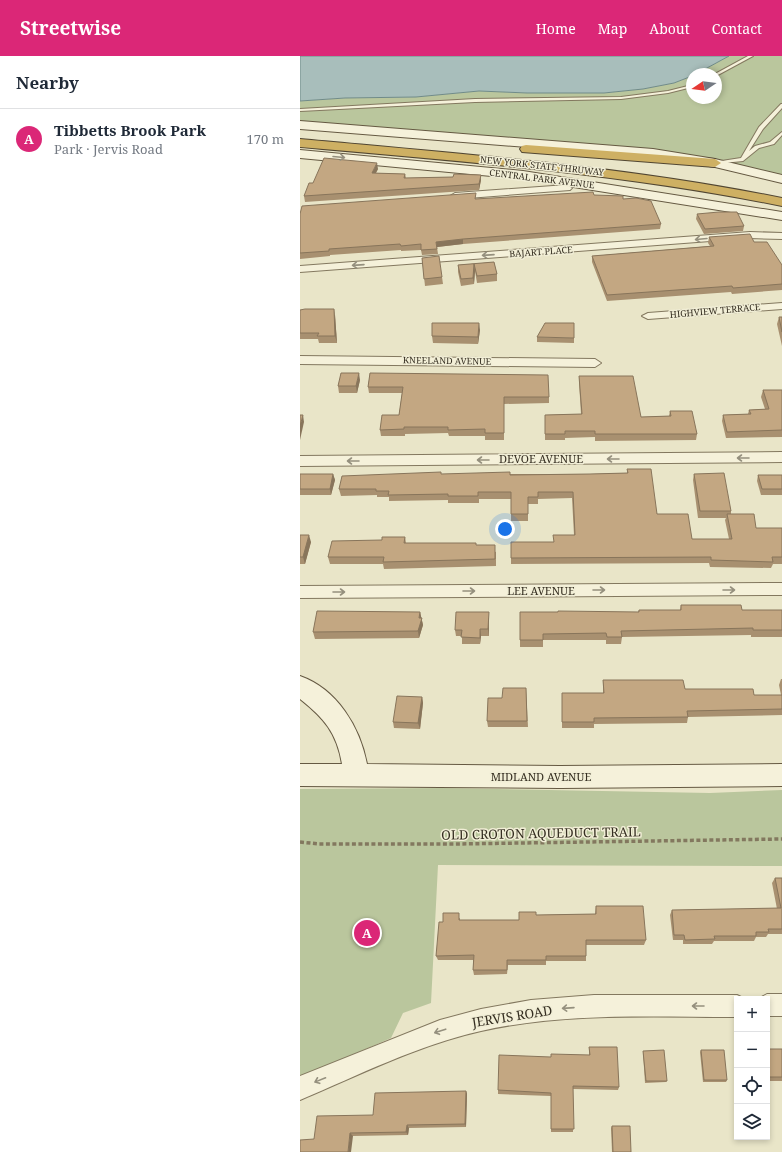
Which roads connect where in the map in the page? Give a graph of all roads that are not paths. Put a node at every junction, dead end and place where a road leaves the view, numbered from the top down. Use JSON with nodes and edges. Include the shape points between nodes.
{"nodes":[{"id":1,"x":751,"y":56,"type":"edge"},
{"id":2,"x":722,"y":72,"type":"edge"},
{"id":3,"x":686,"y":88,"type":"edge"},
{"id":4,"x":782,"y":105,"type":"edge"},
{"id":5,"x":300,"y":110,"type":"edge"},
{"id":6,"x":300,"y":125,"type":"edge"},
{"id":7,"x":782,"y":133,"type":"edge"},
{"id":8,"x":300,"y":134,"type":"edge"},
{"id":9,"x":300,"y":143,"type":"edge"},
{"id":10,"x":374,"y":145,"type":"junction"},
{"id":11,"x":300,"y":154,"type":"edge"},
{"id":12,"x":741,"y":160,"type":"junction"},
{"id":13,"x":715,"y":163,"type":"junction"},
{"id":14,"x":782,"y":179,"type":"edge"},
{"id":15,"x":567,"y":188,"type":"dead end"},
{"id":16,"x":782,"y":191,"type":"edge"},
{"id":17,"x":441,"y":197,"type":"edge"},
{"id":18,"x":782,"y":202,"type":"edge"},
{"id":19,"x":782,"y":212,"type":"edge"},
{"id":20,"x":782,"y":216,"type":"edge"},
{"id":21,"x":782,"y":236,"type":"edge"},
{"id":22,"x":300,"y":269,"type":"edge"},
{"id":23,"x":782,"y":306,"type":"edge"},
{"id":24,"x":648,"y":316,"type":"dead end"},
{"id":25,"x":300,"y":360,"type":"edge"},
{"id":26,"x":595,"y":363,"type":"dead end"},
{"id":27,"x":782,"y":458,"type":"edge"},
{"id":28,"x":300,"y":461,"type":"edge"},
{"id":29,"x":782,"y":589,"type":"edge"},
{"id":30,"x":300,"y":592,"type":"edge"},
{"id":31,"x":300,"y":686,"type":"edge"},
{"id":32,"x":300,"y":775,"type":"edge"},
{"id":33,"x":357,"y":775,"type":"junction"},
{"id":34,"x":782,"y":775,"type":"edge"},
{"id":35,"x":770,"y":1005,"type":"edge"},
{"id":36,"x":782,"y":1005,"type":"edge"},
{"id":37,"x":734,"y":1006,"type":"edge"},
{"id":38,"x":300,"y":1088,"type":"edge"}],
"edges":[{"from":1,"to":2,"type":"lane"},
{"from":3,"to":5,"type":"lane","via":[[622,99],[499,100]]},
{"from":4,"to":12,"type":"lane","via":[[761,128]]},
{"from":6,"to":13,"type":"main road","via":[[593,147]]},
{"from":7,"to":12,"type":"lane","via":[[772,143],[757,147]]},
{"from":8,"to":10,"type":"highway","name":"NEW YORK STATE THRUWAY"},
{"from":9,"to":10,"type":"highway","name":"NEW YORK STATE THRUWAY"},
{"from":10,"to":13,"type":"highway","via":[[493,146]]},
{"from":10,"to":16,"type":"highway","name":"NEW YORK STATE THRUWAY","via":[[617,163]]},
{"from":10,"to":18,"type":"highway","name":"NEW YORK STATE THRUWAY","via":[[624,174],[704,186]]},
{"from":10,"to":19,"type":"highway","via":[[666,189]]},
{"from":11,"to":20,"type":"main road","name":"CENTRAL PARK AVENUE","one_way":true,"via":[[523,175]]},
{"from":12,"to":13,"type":"lane"},
{"from":13,"to":14,"type":"main road"},
{"from":15,"to":17,"type":"street"},
{"from":21,"to":22,"type":"street","name":"BAJART PLACE","one_way":true,"via":[[750,235]]},
{"from":23,"to":24,"type":"street","name":"HIGHVIEW TERRACE"},
{"from":25,"to":26,"type":"street","name":"KNEELAND AVENUE"},
{"from":27,"to":28,"type":"street","name":"DEVOE AVENUE","one_way":true},
{"from":30,"to":29,"type":"street","name":"LEE AVENUE","one_way":true},
{"from":31,"to":33,"type":"main road","via":[[326,707],[348,736]]},
{"from":32,"to":33,"type":"main road","name":"MIDLAND AVENUE"},
{"from":33,"to":34,"type":"main road","name":"MIDLAND AVENUE"},
{"from":35,"to":36,"type":"street"},
{"from":37,"to":38,"type":"street","name":"JERVIS ROAD","one_way":true,"via":[[594,1006],[531,1011],[481,1020],[440,1031]]}]}
